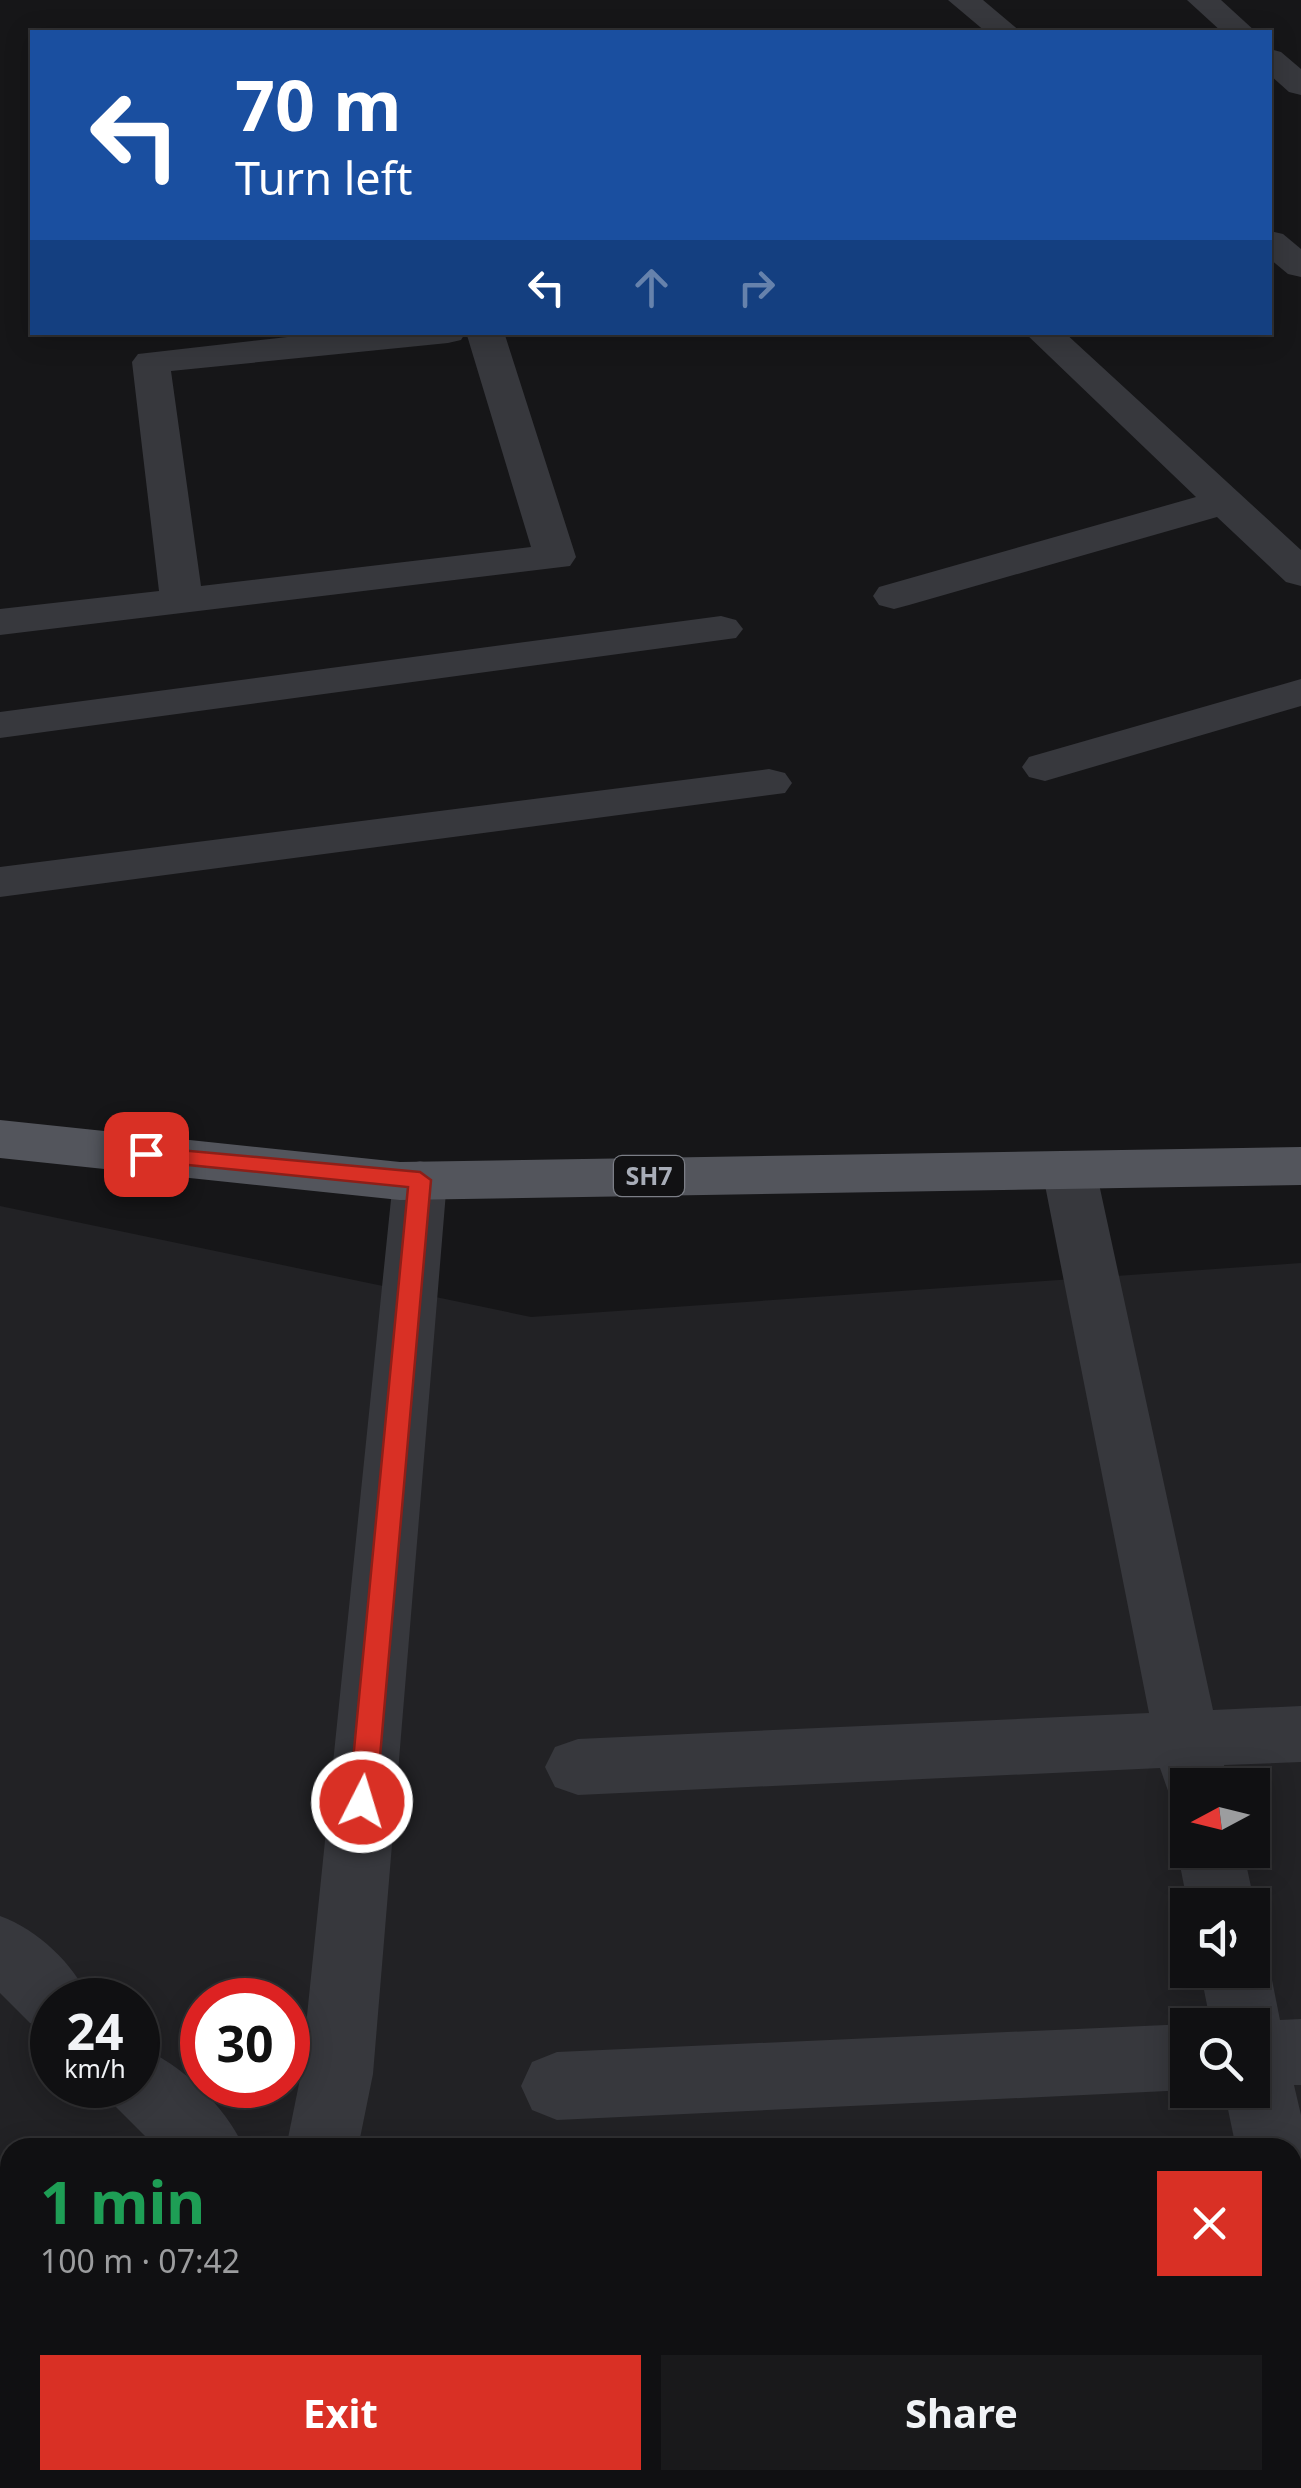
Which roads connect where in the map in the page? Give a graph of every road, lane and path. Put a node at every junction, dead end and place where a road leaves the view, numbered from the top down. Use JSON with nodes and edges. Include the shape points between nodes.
{"nodes":[{"id":1,"x":964,"y":0,"type":"edge"},
{"id":2,"x":1202,"y":0,"type":"edge"},
{"id":3,"x":1002,"y":30,"type":"edge"},
{"id":4,"x":1238,"y":30,"type":"edge"},
{"id":5,"x":1272,"y":60,"type":"edge"},
{"id":6,"x":1301,"y":85,"type":"edge"},
{"id":7,"x":1272,"y":244,"type":"edge"},
{"id":8,"x":1301,"y":266,"type":"edge"},
{"id":9,"x":418,"y":335,"type":"edge"},
{"id":10,"x":487,"y":335,"type":"edge"},
{"id":11,"x":1045,"y":335,"type":"edge"},
{"id":12,"x":1225,"y":502,"type":"junction"},
{"id":13,"x":1301,"y":573,"type":"edge"},
{"id":14,"x":894,"y":596,"type":"dead end"},
{"id":15,"x":182,"y":600,"type":"junction"},
{"id":16,"x":0,"y":622,"type":"edge"},
{"id":17,"x":721,"y":628,"type":"dead end"},
{"id":18,"x":1301,"y":692,"type":"edge"},
{"id":19,"x":0,"y":724,"type":"edge"},
{"id":20,"x":1045,"y":767,"type":"dead end"},
{"id":21,"x":769,"y":783,"type":"dead end"},
{"id":22,"x":0,"y":882,"type":"edge"},
{"id":23,"x":0,"y":1139,"type":"edge"},
{"id":24,"x":1301,"y":1166,"type":"edge"},
{"id":25,"x":1069,"y":1170,"type":"junction"},
{"id":26,"x":420,"y":1180,"type":"junction"},
{"id":27,"x":1301,"y":1734,"type":"edge"},
{"id":28,"x":1191,"y":1762,"type":"edge"},
{"id":29,"x":578,"y":1767,"type":"dead end"},
{"id":30,"x":0,"y":1947,"type":"edge"},
{"id":31,"x":32,"y":1978,"type":"edge"},
{"id":32,"x":1301,"y":2052,"type":"edge"},
{"id":33,"x":1170,"y":2058,"type":"edge"},
{"id":34,"x":557,"y":2086,"type":"dead end"},
{"id":35,"x":160,"y":2101,"type":"edge"},
{"id":36,"x":198,"y":2138,"type":"edge"},
{"id":37,"x":324,"y":2138,"type":"edge"},
{"id":38,"x":1270,"y":2138,"type":"edge"}],
"edges":[{"from":1,"to":3,"type":"street"},
{"from":2,"to":4,"type":"street"},
{"from":5,"to":6,"type":"street"},
{"from":7,"to":8,"type":"street"},
{"from":9,"to":15,"type":"street","via":[[151,362]]},
{"from":10,"to":15,"type":"street","via":[[555,557]]},
{"from":11,"to":12,"type":"street"},
{"from":12,"to":13,"type":"street"},
{"from":12,"to":14,"type":"street"},
{"from":15,"to":16,"type":"street"},
{"from":17,"to":19,"type":"street"},
{"from":18,"to":20,"type":"street"},
{"from":21,"to":22,"type":"street"},
{"from":23,"to":26,"type":"main road","number":"SH7"},
{"from":24,"to":25,"type":"main road","number":"SH7"},
{"from":25,"to":26,"type":"main road","number":"SH7"},
{"from":25,"to":28,"type":"street"},
{"from":26,"to":37,"type":"street","via":[[337,2074]]},
{"from":27,"to":28,"type":"street"},
{"from":28,"to":29,"type":"street"},
{"from":30,"to":31,"type":"street"},
{"from":32,"to":38,"type":"street","via":[[1252,2054]]},
{"from":33,"to":34,"type":"street"},
{"from":35,"to":36,"type":"street"}]}
